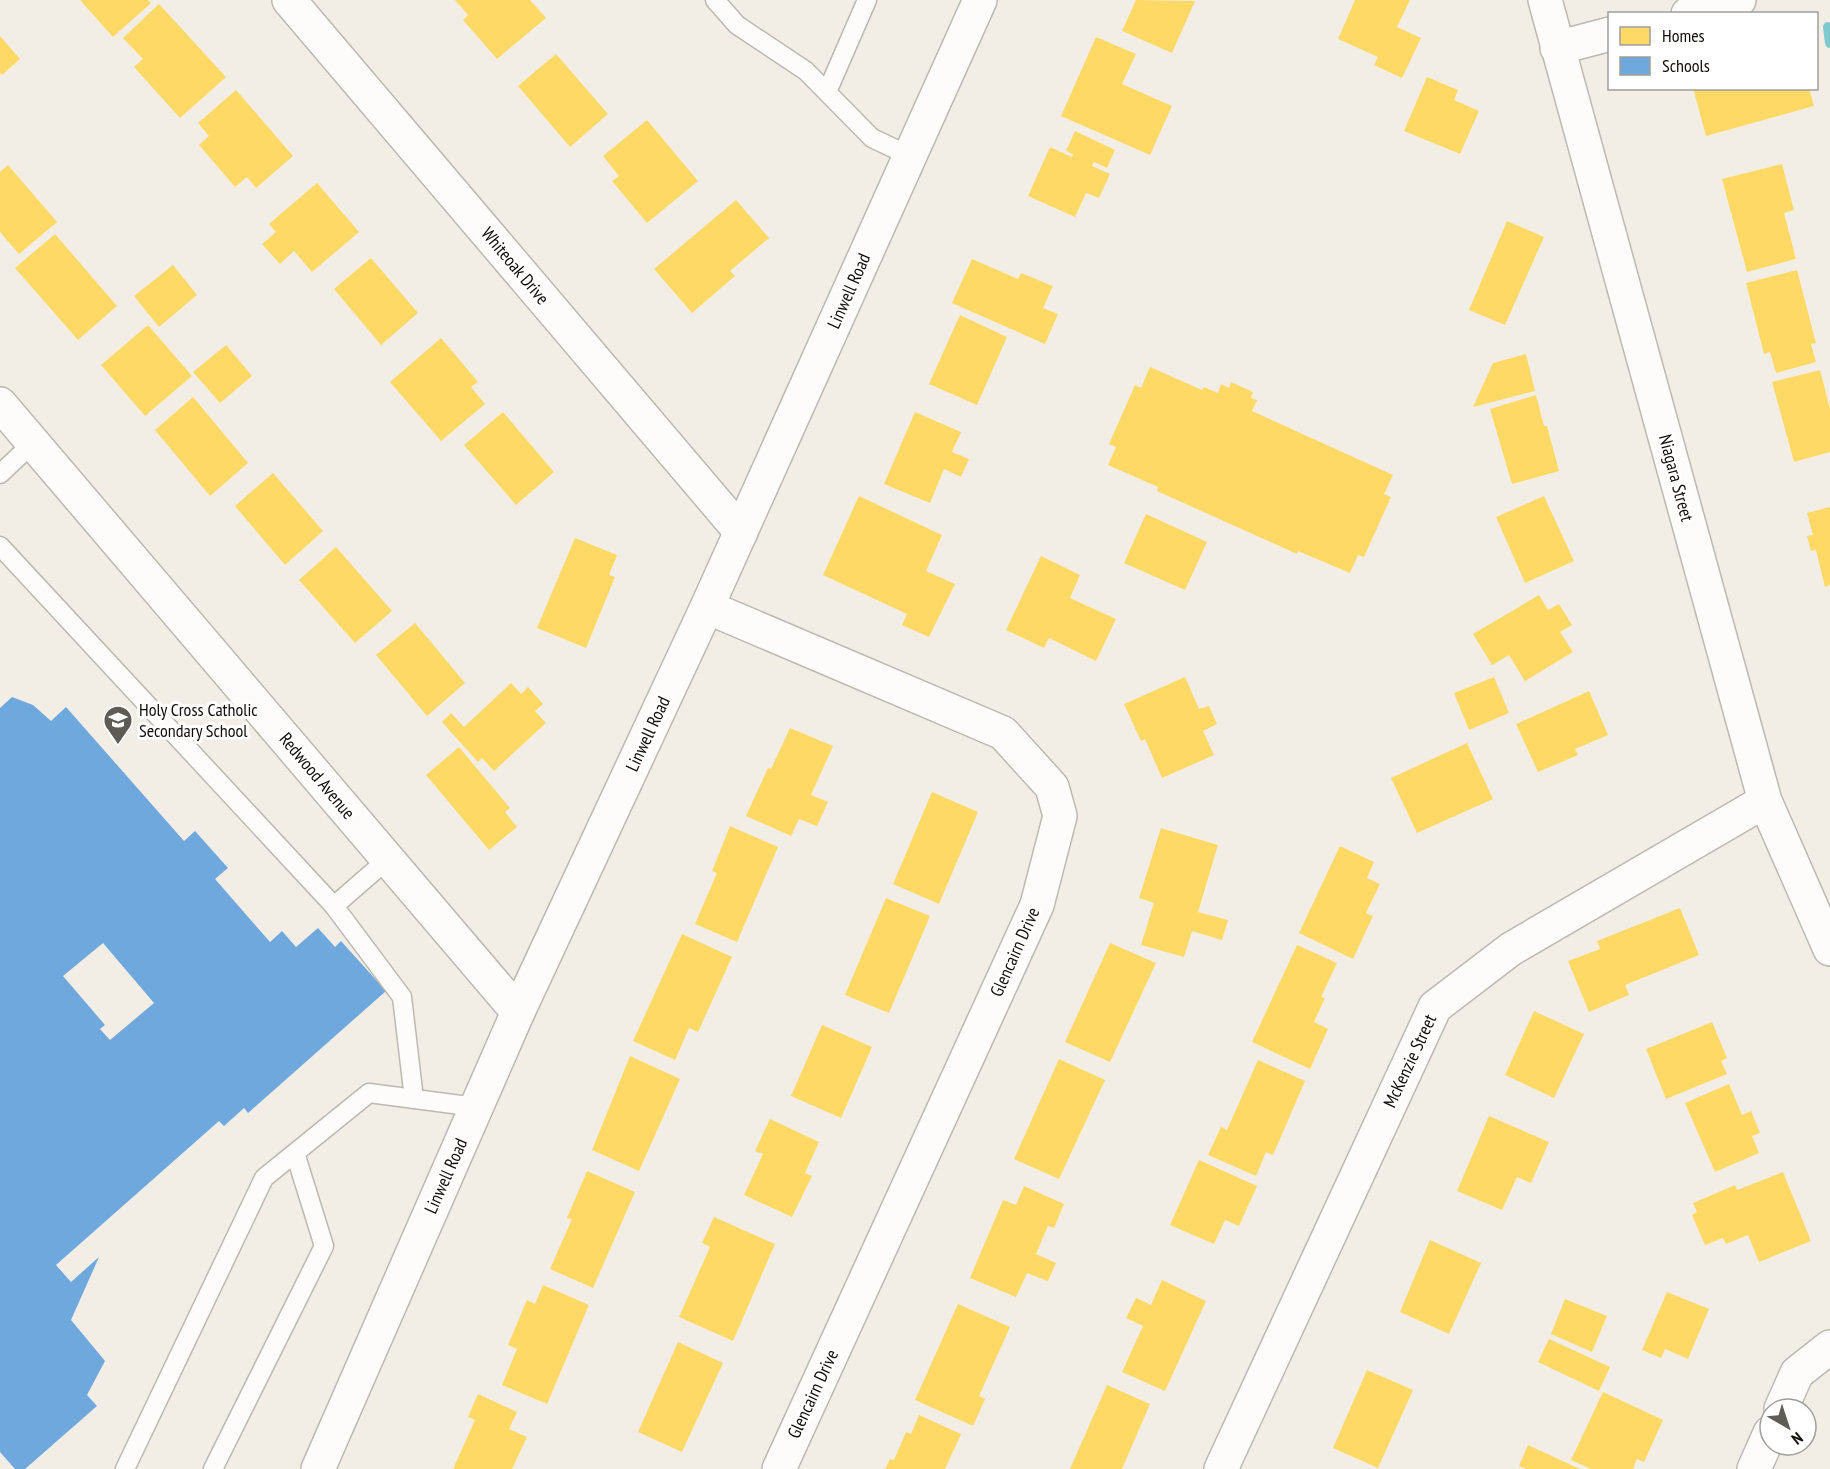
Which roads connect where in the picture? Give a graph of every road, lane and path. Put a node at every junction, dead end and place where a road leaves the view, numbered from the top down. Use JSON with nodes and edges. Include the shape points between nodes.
{"nodes":[{"id":1,"x":289,"y":0,"type":"edge"},
{"id":2,"x":715,"y":0,"type":"edge"},
{"id":3,"x":867,"y":0,"type":"edge"},
{"id":4,"x":980,"y":0,"type":"edge"},
{"id":5,"x":1545,"y":0,"type":"edge"},
{"id":6,"x":1738,"y":0,"type":"edge"},
{"id":7,"x":1695,"y":12,"type":"edge"},
{"id":8,"x":1608,"y":35,"type":"edge"},
{"id":9,"x":1557,"y":48,"type":"junction"},
{"id":10,"x":827,"y":92,"type":"junction"},
{"id":11,"x":910,"y":156,"type":"junction"},
{"id":12,"x":0,"y":404,"type":"edge"},
{"id":13,"x":33,"y":443,"type":"junction"},
{"id":14,"x":0,"y":474,"type":"edge"},
{"id":15,"x":741,"y":532,"type":"junction"},
{"id":16,"x":0,"y":546,"type":"edge"},
{"id":17,"x":707,"y":608,"type":"junction"},
{"id":18,"x":1765,"y":801,"type":"junction"},
{"id":19,"x":388,"y":860,"type":"junction"},
{"id":20,"x":334,"y":906,"type":"junction"},
{"id":21,"x":1830,"y":948,"type":"edge"},
{"id":22,"x":518,"y":1012,"type":"junction"},
{"id":23,"x":414,"y":1099,"type":"junction"},
{"id":24,"x":476,"y":1107,"type":"junction"},
{"id":25,"x":295,"y":1153,"type":"junction"},
{"id":26,"x":1830,"y":1347,"type":"edge"},
{"id":27,"x":1786,"y":1397,"type":"edge"},
{"id":28,"x":125,"y":1469,"type":"edge"},
{"id":29,"x":213,"y":1469,"type":"edge"},
{"id":30,"x":318,"y":1469,"type":"edge"},
{"id":31,"x":779,"y":1469,"type":"edge"},
{"id":32,"x":1221,"y":1469,"type":"edge"}],
"edges":[{"from":1,"to":15,"type":"street","name":"Whiteoak Drive"},
{"from":2,"to":10,"type":"lane","via":[[737,25],[806,71]]},
{"from":3,"to":10,"type":"lane"},
{"from":4,"to":11,"type":"street","name":"Linwell Road"},
{"from":5,"to":9,"type":"street","name":"Niagara Street"},
{"from":6,"to":7,"type":"street"},
{"from":8,"to":9,"type":"street"},
{"from":9,"to":18,"type":"street","name":"Niagara Street"},
{"from":10,"to":11,"type":"lane","via":[[872,138]]},
{"from":11,"to":15,"type":"street","name":"Linwell Road"},
{"from":12,"to":13,"type":"street","name":"Redwood Avenue"},
{"from":13,"to":14,"type":"lane"},
{"from":13,"to":19,"type":"street","name":"Redwood Avenue"},
{"from":15,"to":17,"type":"street","name":"Linwell Road"},
{"from":16,"to":20,"type":"lane"},
{"from":17,"to":22,"type":"street","name":"Linwell Road"},
{"from":17,"to":31,"type":"street","name":"Glencairn Drive","via":[[1003,733],[1052,787],[1060,816],[1037,905]]},
{"from":18,"to":21,"type":"street","name":"Niagara Street"},
{"from":18,"to":32,"type":"street","name":"McKenzie Street","via":[[1511,949],[1436,1007]]},
{"from":19,"to":20,"type":"lane"},
{"from":19,"to":22,"type":"street","name":"Redwood Avenue"},
{"from":20,"to":23,"type":"lane","via":[[402,997]]},
{"from":22,"to":24,"type":"street","name":"Linwell Road"},
{"from":23,"to":24,"type":"lane"},
{"from":23,"to":25,"type":"lane","via":[[369,1093]]},
{"from":24,"to":30,"type":"street","name":"Linwell Road"},
{"from":25,"to":28,"type":"lane","via":[[264,1178]]},
{"from":25,"to":29,"type":"lane","via":[[324,1246]]},
{"from":26,"to":27,"type":"street","via":[[1797,1373]]}]}
